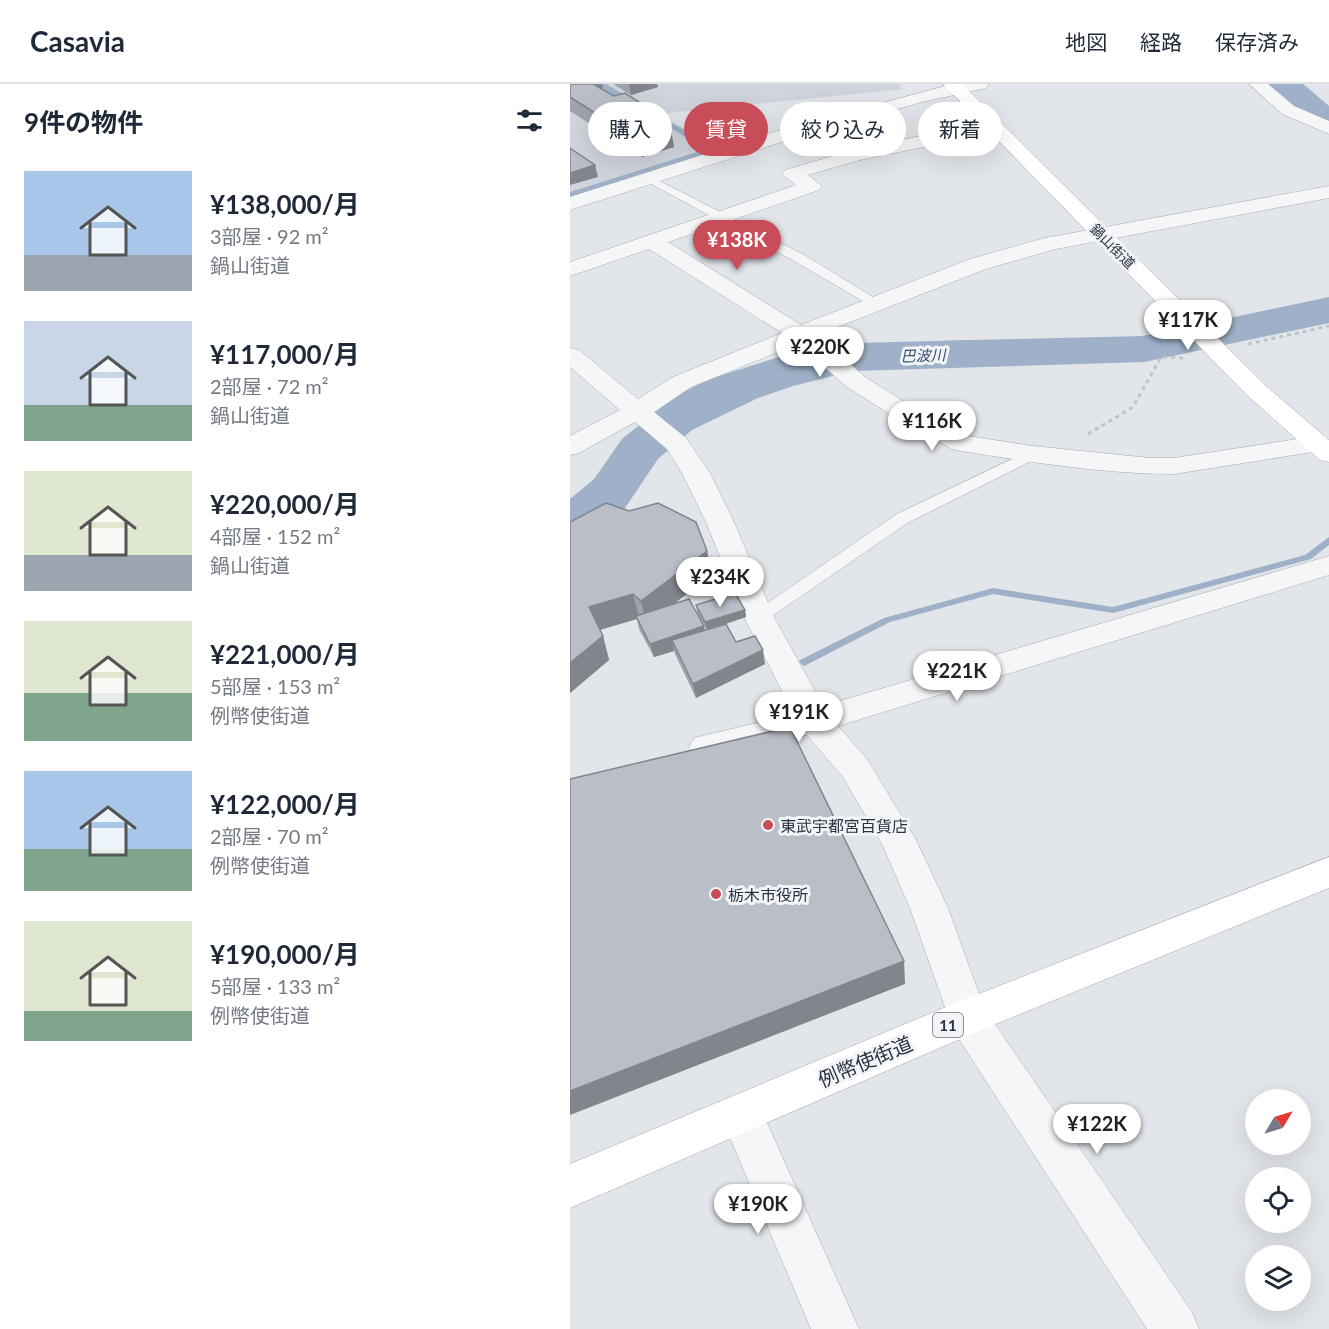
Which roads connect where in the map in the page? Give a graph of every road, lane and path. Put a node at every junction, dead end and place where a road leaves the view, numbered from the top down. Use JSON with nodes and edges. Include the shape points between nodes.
{"nodes":[{"id":1,"x":980,"y":84,"type":"edge"},
{"id":2,"x":1258,"y":84,"type":"edge"},
{"id":3,"x":954,"y":86,"type":"edge"},
{"id":4,"x":970,"y":102,"type":"edge"},
{"id":5,"x":1329,"y":128,"type":"edge"},
{"id":6,"x":1002,"y":134,"type":"edge"},
{"id":7,"x":918,"y":143,"type":"edge"},
{"id":8,"x":646,"y":177,"type":"junction"},
{"id":9,"x":1329,"y":192,"type":"edge"},
{"id":10,"x":570,"y":204,"type":"edge"},
{"id":11,"x":722,"y":219,"type":"junction"},
{"id":12,"x":1101,"y":234,"type":"junction"},
{"id":13,"x":653,"y":242,"type":"junction"},
{"id":14,"x":570,"y":269,"type":"edge"},
{"id":15,"x":876,"y":303,"type":"junction"},
{"id":16,"x":1329,"y":326,"type":"edge"},
{"id":17,"x":805,"y":338,"type":"junction"},
{"id":18,"x":1215,"y":349,"type":"junction"},
{"id":19,"x":570,"y":355,"type":"edge"},
{"id":20,"x":644,"y":415,"type":"junction"},
{"id":21,"x":570,"y":447,"type":"edge"},
{"id":22,"x":1323,"y":449,"type":"edge"},
{"id":23,"x":1043,"y":455,"type":"junction"},
{"id":24,"x":1329,"y":565,"type":"edge"},
{"id":25,"x":759,"y":617,"type":"junction"},
{"id":26,"x":814,"y":721,"type":"junction"},
{"id":27,"x":674,"y":755,"type":"edge"},
{"id":28,"x":1329,"y":872,"type":"edge"},
{"id":29,"x":967,"y":1017,"type":"junction"},
{"id":30,"x":742,"y":1114,"type":"junction"},
{"id":31,"x":570,"y":1186,"type":"edge"},
{"id":32,"x":835,"y":1329,"type":"edge"},
{"id":33,"x":1175,"y":1329,"type":"edge"}],
"edges":[{"from":1,"to":3,"type":"street"},
{"from":2,"to":5,"type":"street","via":[[1288,110]]},
{"from":3,"to":4,"type":"street","name":"鍋山街道"},
{"from":3,"to":8,"type":"street"},
{"from":6,"to":12,"type":"street","name":"鍋山街道"},
{"from":7,"to":11,"type":"street","via":[[792,174],[812,186]]},
{"from":8,"to":10,"type":"street"},
{"from":8,"to":11,"type":"lane"},
{"from":9,"to":12,"type":"street"},
{"from":11,"to":13,"type":"street"},
{"from":11,"to":15,"type":"lane"},
{"from":12,"to":15,"type":"street","via":[[1006,255]]},
{"from":12,"to":18,"type":"street","name":"鍋山街道"},
{"from":13,"to":14,"type":"street"},
{"from":13,"to":17,"type":"street"},
{"from":15,"to":17,"type":"street"},
{"from":16,"to":18,"type":"path"},
{"from":17,"to":20,"type":"street","via":[[682,382]]},
{"from":17,"to":23,"type":"street","via":[[856,382],[962,443]]},
{"from":18,"to":22,"type":"street","name":"鍋山街道"},
{"from":18,"to":23,"type":"path","via":[[1185,357],[1161,357],[1133,407]]},
{"from":19,"to":20,"type":"street"},
{"from":20,"to":21,"type":"street"},
{"from":20,"to":25,"type":"street","via":[[677,444],[696,473]]},
{"from":22,"to":23,"type":"street","via":[[1248,453],[1174,466]]},
{"from":23,"to":25,"type":"lane","via":[[903,518]]},
{"from":24,"to":26,"type":"street"},
{"from":25,"to":26,"type":"street"},
{"from":26,"to":27,"type":"street"},
{"from":26,"to":29,"type":"street","via":[[855,768],[898,840],[929,908]]},
{"from":28,"to":29,"type":"street","name":"例幣使街道","number":"11"},
{"from":29,"to":30,"type":"street","name":"例幣使街道","number":"11"},
{"from":29,"to":33,"type":"street"},
{"from":30,"to":31,"type":"street","name":"例幣使街道","number":"11"},
{"from":30,"to":32,"type":"street"}]}
